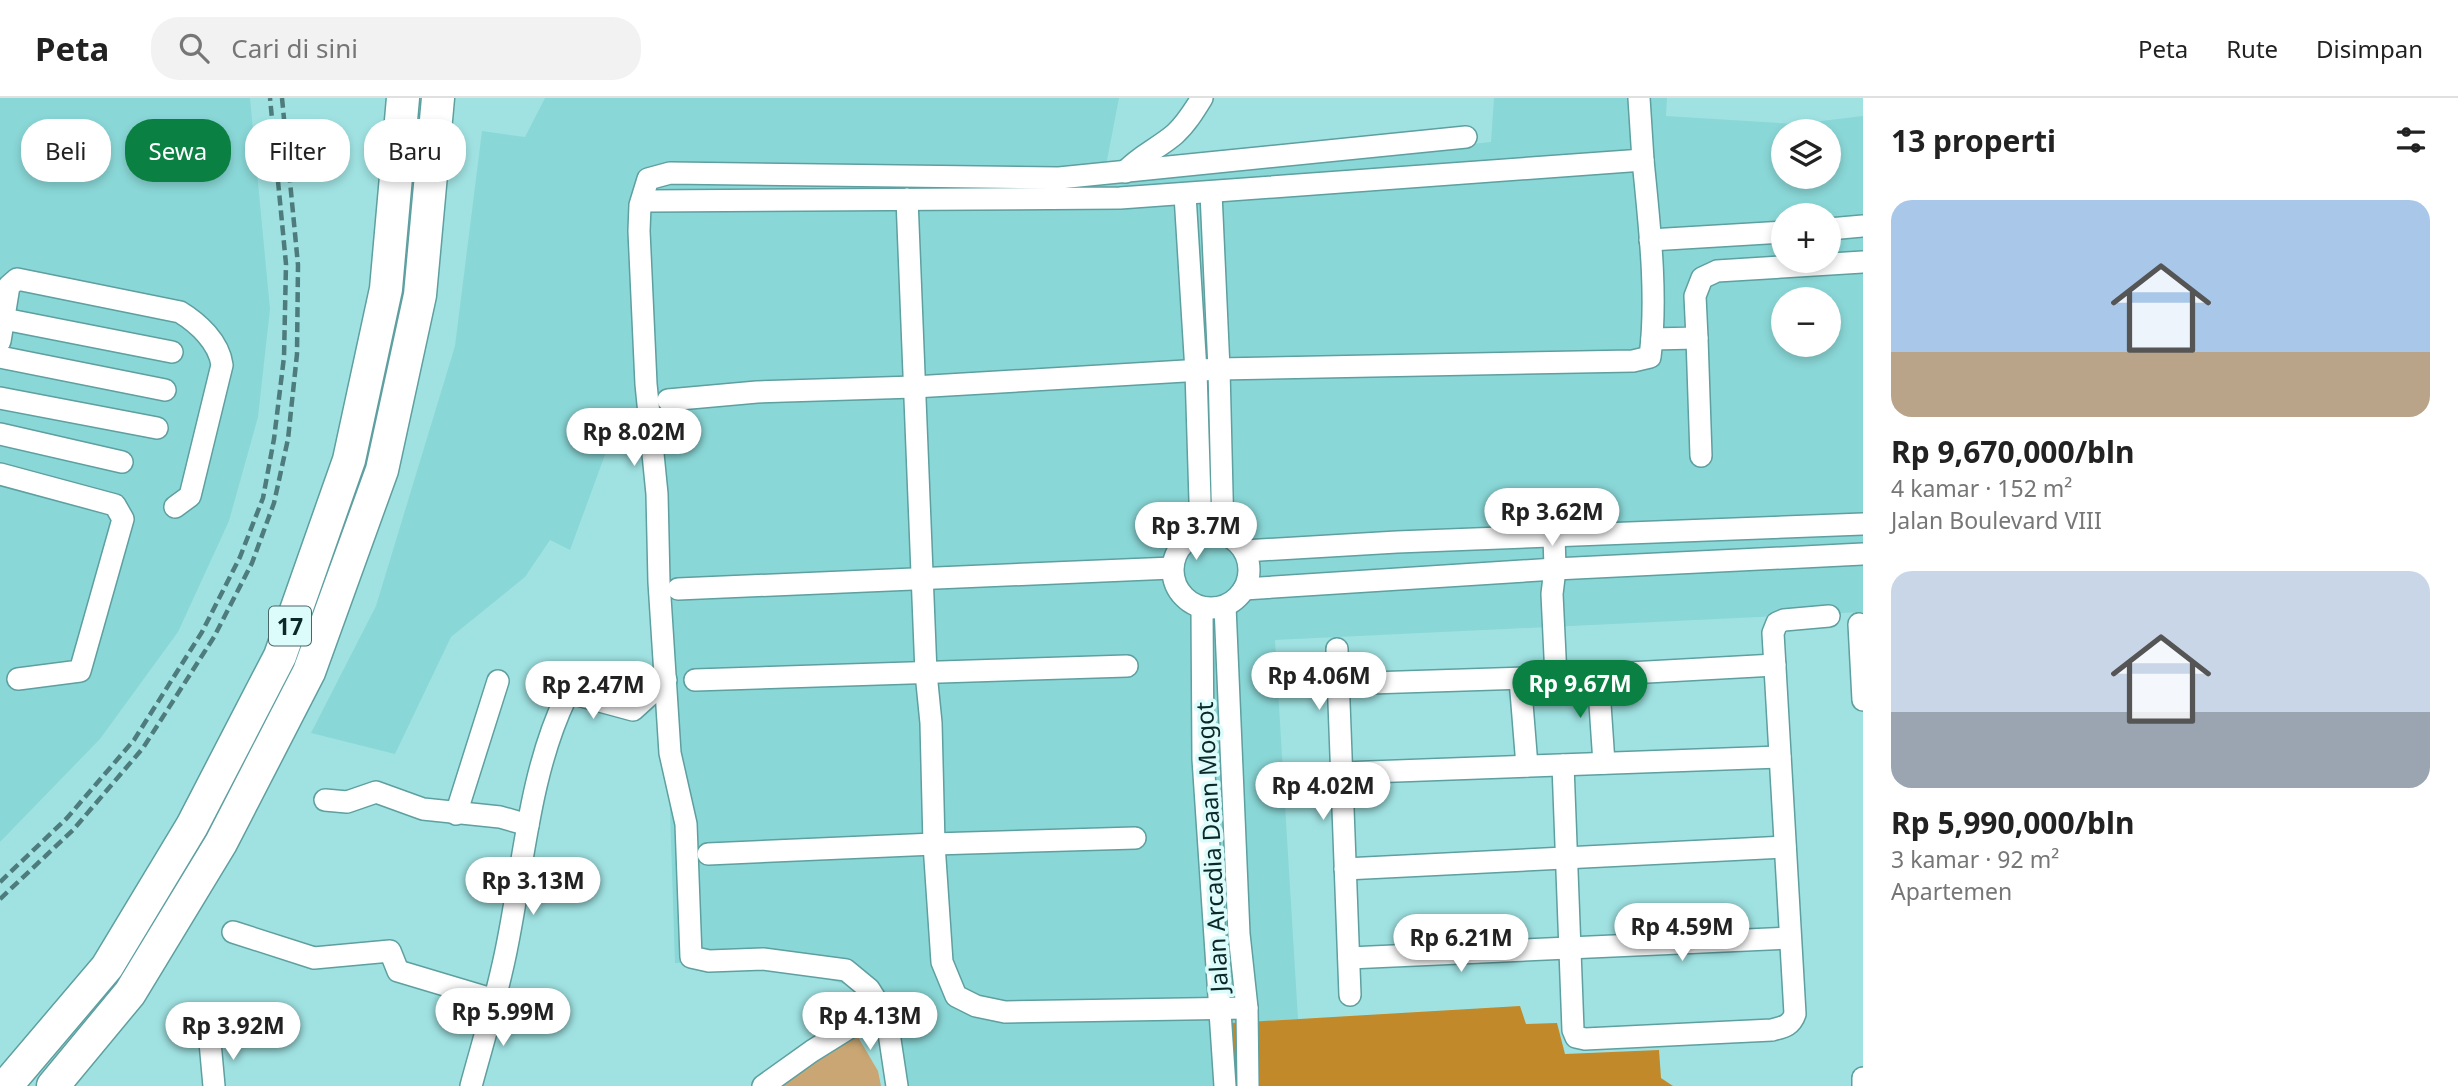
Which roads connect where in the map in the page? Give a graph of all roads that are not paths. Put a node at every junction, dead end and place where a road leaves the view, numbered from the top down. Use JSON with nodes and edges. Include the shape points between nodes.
{"nodes":[{"id":1,"x":403,"y":98,"type":"edge"},
{"id":2,"x":438,"y":98,"type":"edge"},
{"id":3,"x":1202,"y":98,"type":"edge"},
{"id":4,"x":1639,"y":98,"type":"edge"},
{"id":5,"x":1466,"y":136,"type":"dead end"},
{"id":6,"x":1643,"y":160,"type":"junction"},
{"id":7,"x":1125,"y":172,"type":"junction"},
{"id":8,"x":1211,"y":193,"type":"junction"},
{"id":9,"x":1185,"y":195,"type":"junction"},
{"id":10,"x":907,"y":199,"type":"junction"},
{"id":11,"x":648,"y":201,"type":"dead end"},
{"id":12,"x":1863,"y":226,"type":"edge"},
{"id":13,"x":1841,"y":228,"type":"edge"},
{"id":14,"x":1771,"y":233,"type":"edge"},
{"id":15,"x":1650,"y":240,"type":"junction"},
{"id":16,"x":1863,"y":262,"type":"edge"},
{"id":17,"x":4,"y":319,"type":"junction"},
{"id":18,"x":1696,"y":338,"type":"junction"},
{"id":19,"x":1652,"y":339,"type":"junction"},
{"id":20,"x":0,"y":341,"type":"edge"},
{"id":21,"x":172,"y":352,"type":"dead end"},
{"id":22,"x":0,"y":357,"type":"edge"},
{"id":23,"x":1219,"y":369,"type":"junction"},
{"id":24,"x":1196,"y":371,"type":"junction"},
{"id":25,"x":914,"y":387,"type":"junction"},
{"id":26,"x":165,"y":390,"type":"dead end"},
{"id":27,"x":0,"y":398,"type":"edge"},
{"id":28,"x":668,"y":400,"type":"dead end"},
{"id":29,"x":157,"y":428,"type":"dead end"},
{"id":30,"x":0,"y":434,"type":"edge"},
{"id":31,"x":1701,"y":456,"type":"dead end"},
{"id":32,"x":122,"y":462,"type":"dead end"},
{"id":33,"x":0,"y":474,"type":"edge"},
{"id":34,"x":175,"y":507,"type":"dead end"},
{"id":35,"x":1863,"y":524,"type":"edge"},
{"id":36,"x":1201,"y":533,"type":"junction"},
{"id":37,"x":1223,"y":534,"type":"junction"},
{"id":38,"x":1554,"y":535,"type":"junction"},
{"id":39,"x":1244,"y":551,"type":"junction"},
{"id":40,"x":1863,"y":554,"type":"edge"},
{"id":41,"x":1172,"y":568,"type":"junction"},
{"id":42,"x":1555,"y":569,"type":"junction"},
{"id":43,"x":922,"y":579,"type":"junction"},
{"id":44,"x":678,"y":589,"type":"dead end"},
{"id":45,"x":1244,"y":589,"type":"junction"},
{"id":46,"x":1225,"y":606,"type":"junction"},
{"id":47,"x":1202,"y":608,"type":"junction"},
{"id":48,"x":1829,"y":616,"type":"dead end"},
{"id":49,"x":1859,"y":624,"type":"dead end"},
{"id":50,"x":1337,"y":649,"type":"dead end"},
{"id":51,"x":1862,"y":661,"type":"edge"},
{"id":52,"x":1775,"y":665,"type":"junction"},
{"id":53,"x":1127,"y":666,"type":"dead end"},
{"id":54,"x":926,"y":673,"type":"junction"},
{"id":55,"x":1598,"y":675,"type":"junction"},
{"id":56,"x":1562,"y":677,"type":"junction"},
{"id":57,"x":18,"y":679,"type":"dead end"},
{"id":58,"x":1520,"y":679,"type":"junction"},
{"id":59,"x":666,"y":680,"type":"junction"},
{"id":60,"x":695,"y":680,"type":"dead end"},
{"id":61,"x":498,"y":681,"type":"dead end"},
{"id":62,"x":1339,"y":684,"type":"junction"},
{"id":63,"x":1863,"y":700,"type":"edge"},
{"id":64,"x":1780,"y":757,"type":"junction"},
{"id":65,"x":1604,"y":763,"type":"junction"},
{"id":66,"x":1563,"y":765,"type":"junction"},
{"id":67,"x":1527,"y":766,"type":"junction"},
{"id":68,"x":1342,"y":774,"type":"junction"},
{"id":69,"x":325,"y":800,"type":"dead end"},
{"id":70,"x":456,"y":814,"type":"junction"},
{"id":71,"x":528,"y":825,"type":"junction"},
{"id":72,"x":1135,"y":838,"type":"dead end"},
{"id":73,"x":934,"y":844,"type":"junction"},
{"id":74,"x":1785,"y":847,"type":"junction"},
{"id":75,"x":708,"y":854,"type":"dead end"},
{"id":76,"x":1568,"y":858,"type":"junction"},
{"id":77,"x":1345,"y":869,"type":"junction"},
{"id":78,"x":233,"y":932,"type":"dead end"},
{"id":79,"x":1790,"y":937,"type":"junction"},
{"id":80,"x":1571,"y":947,"type":"junction"},
{"id":81,"x":1349,"y":958,"type":"junction"},
{"id":82,"x":1350,"y":995,"type":"dead end"},
{"id":83,"x":495,"y":1000,"type":"junction"},
{"id":84,"x":1221,"y":1007,"type":"junction"},
{"id":85,"x":1247,"y":1007,"type":"junction"},
{"id":86,"x":881,"y":1008,"type":"junction"},
{"id":87,"x":210,"y":1042,"type":"dead end"},
{"id":88,"x":1863,"y":1078,"type":"edge"},
{"id":89,"x":6,"y":1086,"type":"edge"},
{"id":90,"x":53,"y":1086,"type":"edge"},
{"id":91,"x":215,"y":1086,"type":"edge"},
{"id":92,"x":471,"y":1086,"type":"edge"},
{"id":93,"x":764,"y":1086,"type":"edge"},
{"id":94,"x":897,"y":1086,"type":"edge"},
{"id":95,"x":1225,"y":1086,"type":"edge"},
{"id":96,"x":1248,"y":1086,"type":"edge"},
{"id":97,"x":1863,"y":1086,"type":"edge"}],
"edges":[{"from":1,"to":89,"type":"highway","number":"17","via":[[386,289],[349,460],[280,656],[192,826],[107,967]]},
{"from":2,"to":90,"type":"highway","number":"17","via":[[420,295],[382,470],[309,672],[221,843],[130,993]]},
{"from":3,"to":7,"type":"street","via":[[1176,134]]},
{"from":4,"to":6,"type":"street"},
{"from":5,"to":7,"type":"street"},
{"from":6,"to":8,"type":"street"},
{"from":6,"to":15,"type":"street"},
{"from":7,"to":59,"type":"street","via":[[1059,178],[670,173],[649,179],[639,205],[639,231]]},
{"from":8,"to":9,"type":"street"},
{"from":8,"to":23,"type":"street"},
{"from":9,"to":10,"type":"street"},
{"from":9,"to":24,"type":"street"},
{"from":10,"to":11,"type":"street"},
{"from":10,"to":25,"type":"street"},
{"from":12,"to":13,"type":"street"},
{"from":14,"to":15,"type":"street"},
{"from":15,"to":19,"type":"street"},
{"from":16,"to":18,"type":"street","via":[[1717,271],[1702,278],[1695,296]]},
{"from":17,"to":20,"type":"street"},
{"from":17,"to":21,"type":"street"},
{"from":17,"to":34,"type":"street","via":[[9,286],[18,279],[180,312],[204,330],[222,365],[190,496]]},
{"from":18,"to":19,"type":"street"},
{"from":18,"to":31,"type":"street"},
{"from":19,"to":23,"type":"street","via":[[1650,356],[1633,361]]},
{"from":22,"to":26,"type":"street"},
{"from":23,"to":24,"type":"street"},
{"from":23,"to":37,"type":"street"},
{"from":24,"to":25,"type":"street"},
{"from":24,"to":36,"type":"street"},
{"from":25,"to":28,"type":"street"},
{"from":25,"to":43,"type":"street"},
{"from":27,"to":29,"type":"street"},
{"from":30,"to":32,"type":"street"},
{"from":33,"to":57,"type":"street","via":[[115,505],[123,519],[80,671]]},
{"from":35,"to":38,"type":"street"},
{"from":36,"to":37,"type":"street"},
{"from":36,"to":41,"type":"street","via":[[1176,552]]},
{"from":37,"to":39,"type":"street"},
{"from":38,"to":39,"type":"street"},
{"from":38,"to":42,"type":"street"},
{"from":39,"to":45,"type":"street","via":[[1249,564]]},
{"from":40,"to":42,"type":"street"},
{"from":41,"to":43,"type":"street"},
{"from":41,"to":47,"type":"street","via":[[1175,586],[1186,600]]},
{"from":42,"to":45,"type":"street"},
{"from":42,"to":56,"type":"street"},
{"from":43,"to":44,"type":"street"},
{"from":43,"to":54,"type":"street"},
{"from":45,"to":46,"type":"street"},
{"from":46,"to":47,"type":"street"},
{"from":46,"to":85,"type":"street","name":"Jalan Arcadia Daan Mogot","via":[[1239,934]]},
{"from":47,"to":84,"type":"street","name":"Jalan Arcadia Daan Mogot","via":[[1203,759]]},
{"from":48,"to":52,"type":"street","via":[[1777,623]]},
{"from":49,"to":51,"type":"street"},
{"from":50,"to":62,"type":"street"},
{"from":51,"to":63,"type":"street"},
{"from":52,"to":55,"type":"street"},
{"from":52,"to":64,"type":"street"},
{"from":53,"to":54,"type":"street"},
{"from":54,"to":60,"type":"street"},
{"from":54,"to":73,"type":"street"},
{"from":55,"to":56,"type":"street"},
{"from":55,"to":65,"type":"street"},
{"from":56,"to":58,"type":"street"},
{"from":58,"to":62,"type":"street"},
{"from":58,"to":67,"type":"street"},
{"from":59,"to":71,"type":"street","via":[[633,710],[566,697],[556,718]]},
{"from":59,"to":86,"type":"street","via":[[670,753],[686,824],[691,957],[763,959],[846,970],[869,989]]},
{"from":61,"to":70,"type":"street"},
{"from":62,"to":68,"type":"street"},
{"from":64,"to":65,"type":"street"},
{"from":64,"to":74,"type":"street"},
{"from":65,"to":66,"type":"street"},
{"from":66,"to":67,"type":"street"},
{"from":66,"to":76,"type":"street"},
{"from":67,"to":68,"type":"street"},
{"from":68,"to":77,"type":"street"},
{"from":69,"to":70,"type":"street","via":[[348,802],[376,792],[423,809]]},
{"from":70,"to":71,"type":"street","via":[[500,817]]},
{"from":71,"to":83,"type":"street"},
{"from":72,"to":73,"type":"street"},
{"from":73,"to":75,"type":"street"},
{"from":73,"to":84,"type":"street","via":[[942,962],[956,996],[1005,1012]]},
{"from":74,"to":76,"type":"street"},
{"from":74,"to":79,"type":"street"},
{"from":76,"to":77,"type":"street"},
{"from":76,"to":80,"type":"street"},
{"from":77,"to":81,"type":"street"},
{"from":78,"to":83,"type":"street","via":[[314,958],[390,951],[398,971]]},
{"from":79,"to":80,"type":"street"},
{"from":79,"to":80,"type":"street","via":[[1795,1014],[1785,1027],[1598,1038],[1576,1037],[1573,1030]]},
{"from":80,"to":81,"type":"street"},
{"from":81,"to":82,"type":"street"},
{"from":83,"to":92,"type":"street"},
{"from":84,"to":85,"type":"street"},
{"from":84,"to":95,"type":"street","name":"Jalan Arcadia Daan Mogot"},
{"from":85,"to":96,"type":"street","name":"Jalan Arcadia Daan Mogot"},
{"from":86,"to":93,"type":"street"},
{"from":86,"to":94,"type":"street"},
{"from":87,"to":91,"type":"street"},
{"from":88,"to":97,"type":"street"}]}
